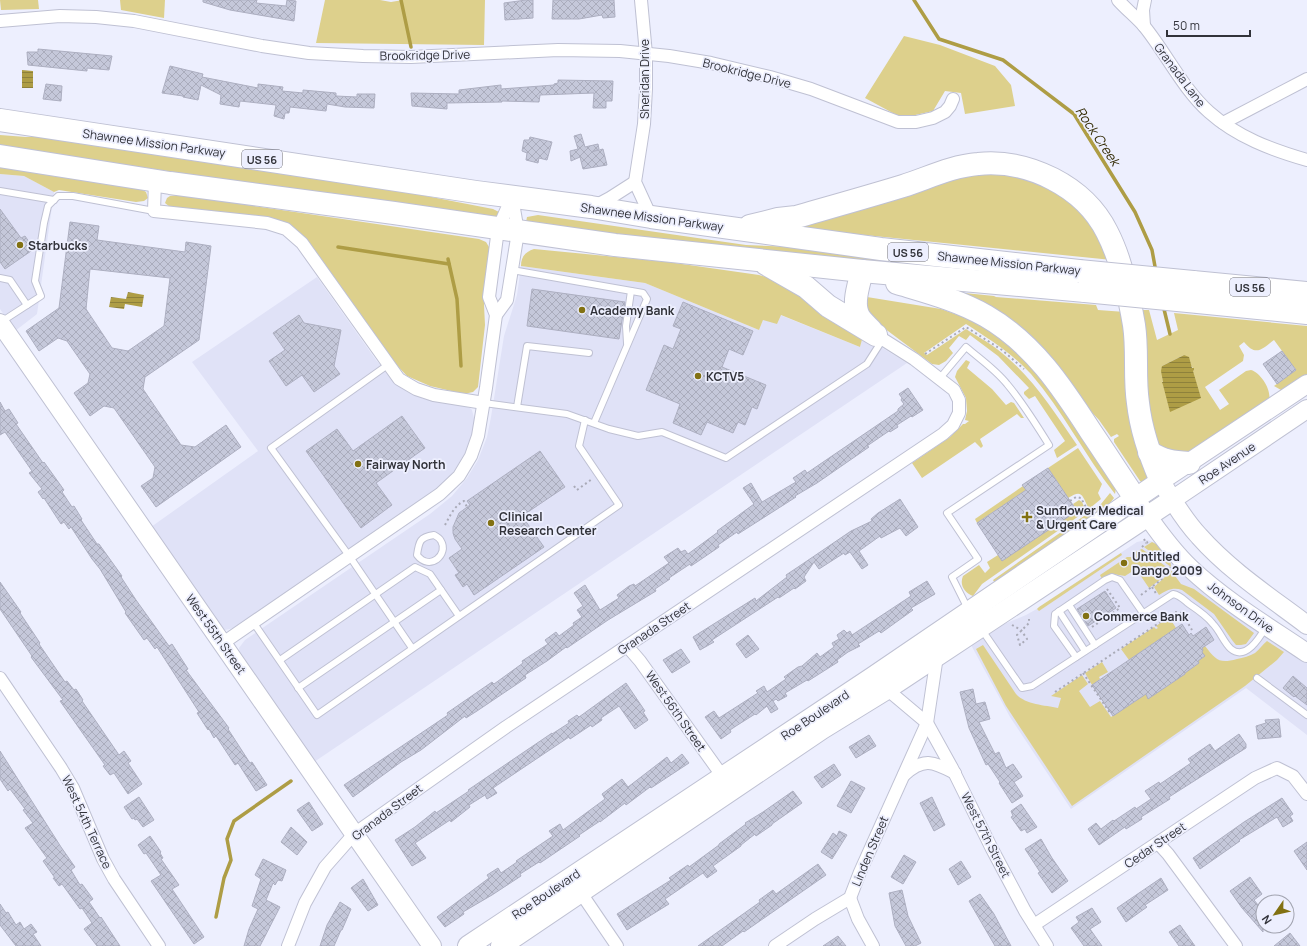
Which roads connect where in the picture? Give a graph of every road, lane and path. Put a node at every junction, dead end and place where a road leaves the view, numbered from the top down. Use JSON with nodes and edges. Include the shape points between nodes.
{"nodes":[{"id":1,"x":641,"y":0,"type":"edge"},
{"id":2,"x":1118,"y":0,"type":"edge"},
{"id":3,"x":1145,"y":0,"type":"edge"},
{"id":4,"x":0,"y":21,"type":"edge"},
{"id":5,"x":1144,"y":26,"type":"junction"},
{"id":6,"x":646,"y":54,"type":"junction"},
{"id":7,"x":1307,"y":79,"type":"edge"},
{"id":8,"x":953,"y":99,"type":"dead end"},
{"id":9,"x":0,"y":120,"type":"edge"},
{"id":10,"x":1223,"y":123,"type":"junction"},
{"id":11,"x":0,"y":156,"type":"edge"},
{"id":12,"x":1307,"y":160,"type":"edge"},
{"id":13,"x":155,"y":181,"type":"junction"},
{"id":14,"x":635,"y":182,"type":"junction"},
{"id":15,"x":0,"y":191,"type":"edge"},
{"id":16,"x":512,"y":197,"type":"junction"},
{"id":17,"x":54,"y":200,"type":"junction"},
{"id":18,"x":591,"y":207,"type":"junction"},
{"id":19,"x":154,"y":211,"type":"junction"},
{"id":20,"x":651,"y":218,"type":"junction"},
{"id":21,"x":738,"y":229,"type":"junction"},
{"id":22,"x":508,"y":230,"type":"junction"},
{"id":23,"x":758,"y":260,"type":"junction"},
{"id":24,"x":512,"y":270,"type":"junction"},
{"id":25,"x":862,"y":271,"type":"junction"},
{"id":26,"x":0,"y":278,"type":"edge"},
{"id":27,"x":631,"y":291,"type":"junction"},
{"id":28,"x":1195,"y":292,"type":"junction"},
{"id":29,"x":1307,"y":293,"type":"edge"},
{"id":30,"x":27,"y":305,"type":"junction"},
{"id":31,"x":1307,"y":313,"type":"edge"},
{"id":32,"x":496,"y":315,"type":"junction"},
{"id":33,"x":0,"y":323,"type":"edge"},
{"id":34,"x":879,"y":337,"type":"junction"},
{"id":35,"x":628,"y":344,"type":"junction"},
{"id":36,"x":589,"y":353,"type":"dead end"},
{"id":37,"x":925,"y":354,"type":"dead end"},
{"id":38,"x":389,"y":364,"type":"junction"},
{"id":39,"x":1025,"y":371,"type":"dead end"},
{"id":40,"x":940,"y":378,"type":"junction"},
{"id":41,"x":1307,"y":384,"type":"edge"},
{"id":42,"x":484,"y":403,"type":"junction"},
{"id":43,"x":517,"y":407,"type":"junction"},
{"id":44,"x":1307,"y":409,"type":"edge"},
{"id":45,"x":585,"y":420,"type":"junction"},
{"id":46,"x":594,"y":423,"type":"junction"},
{"id":47,"x":1149,"y":452,"type":"junction"},
{"id":48,"x":1189,"y":463,"type":"junction"},
{"id":49,"x":598,"y":475,"type":"junction"},
{"id":50,"x":1161,"y":481,"type":"junction"},
{"id":51,"x":574,"y":486,"type":"dead end"},
{"id":52,"x":1135,"y":498,"type":"junction"},
{"id":53,"x":1172,"y":500,"type":"junction"},
{"id":54,"x":1070,"y":501,"type":"dead end"},
{"id":55,"x":467,"y":507,"type":"dead end"},
{"id":56,"x":1088,"y":511,"type":"dead end"},
{"id":57,"x":1147,"y":516,"type":"junction"},
{"id":58,"x":445,"y":525,"type":"dead end"},
{"id":59,"x":1146,"y":543,"type":"dead end"},
{"id":60,"x":1142,"y":547,"type":"dead end"},
{"id":61,"x":350,"y":557,"type":"junction"},
{"id":62,"x":428,"y":562,"type":"junction"},
{"id":63,"x":1170,"y":567,"type":"dead end"},
{"id":64,"x":426,"y":572,"type":"junction"},
{"id":65,"x":1104,"y":584,"type":"dead end"},
{"id":66,"x":1152,"y":587,"type":"junction"},
{"id":67,"x":441,"y":590,"type":"junction"},
{"id":68,"x":375,"y":594,"type":"junction"},
{"id":69,"x":1140,"y":595,"type":"dead end"},
{"id":70,"x":1158,"y":596,"type":"dead end"},
{"id":71,"x":1069,"y":605,"type":"junction"},
{"id":72,"x":1059,"y":611,"type":"junction"},
{"id":73,"x":1143,"y":613,"type":"junction"},
{"id":74,"x":459,"y":616,"type":"junction"},
{"id":75,"x":975,"y":619,"type":"junction"},
{"id":76,"x":1029,"y":619,"type":"dead end"},
{"id":77,"x":394,"y":621,"type":"junction"},
{"id":78,"x":253,"y":622,"type":"junction"},
{"id":79,"x":1011,"y":625,"type":"dead end"},
{"id":80,"x":1307,"y":625,"type":"edge"},
{"id":81,"x":1267,"y":626,"type":"junction"},
{"id":82,"x":1090,"y":628,"type":"dead end"},
{"id":83,"x":1022,"y":630,"type":"junction"},
{"id":84,"x":1192,"y":630,"type":"dead end"},
{"id":85,"x":223,"y":643,"type":"junction"},
{"id":86,"x":1095,"y":645,"type":"junction"},
{"id":87,"x":627,"y":646,"type":"junction"},
{"id":88,"x":412,"y":648,"type":"junction"},
{"id":89,"x":1086,"y":651,"type":"junction"},
{"id":90,"x":1307,"y":653,"type":"edge"},
{"id":91,"x":937,"y":656,"type":"junction"},
{"id":92,"x":1076,"y":658,"type":"junction"},
{"id":93,"x":280,"y":660,"type":"junction"},
{"id":94,"x":1083,"y":673,"type":"junction"},
{"id":95,"x":0,"y":678,"type":"edge"},
{"id":96,"x":1257,"y":678,"type":"dead end"},
{"id":97,"x":880,"y":683,"type":"junction"},
{"id":98,"x":298,"y":688,"type":"junction"},
{"id":99,"x":1055,"y":692,"type":"dead end"},
{"id":100,"x":1110,"y":713,"type":"dead end"},
{"id":101,"x":1307,"y":715,"type":"edge"},
{"id":102,"x":928,"y":723,"type":"junction"},
{"id":103,"x":955,"y":773,"type":"junction"},
{"id":104,"x":904,"y":776,"type":"junction"},
{"id":105,"x":723,"y":777,"type":"junction"},
{"id":106,"x":1307,"y":794,"type":"edge"},
{"id":107,"x":354,"y":834,"type":"junction"},
{"id":108,"x":1158,"y":843,"type":"junction"},
{"id":109,"x":581,"y":893,"type":"junction"},
{"id":110,"x":850,"y":898,"type":"junction"},
{"id":111,"x":1034,"y":925,"type":"junction"},
{"id":112,"x":159,"y":946,"type":"edge"},
{"id":113,"x":288,"y":946,"type":"edge"},
{"id":114,"x":432,"y":946,"type":"edge"},
{"id":115,"x":468,"y":946,"type":"edge"},
{"id":116,"x":501,"y":946,"type":"edge"},
{"id":117,"x":617,"y":946,"type":"edge"},
{"id":118,"x":775,"y":946,"type":"edge"},
{"id":119,"x":873,"y":946,"type":"edge"},
{"id":120,"x":1047,"y":946,"type":"edge"},
{"id":121,"x":1236,"y":946,"type":"edge"}],
"edges":[{"from":1,"to":6,"type":"street","name":"Sheridan Drive"},
{"from":2,"to":5,"type":"street","name":"Granada Lane"},
{"from":3,"to":5,"type":"street"},
{"from":4,"to":6,"type":"street","name":"Brookridge Drive","via":[[60,16],[96,17],[134,21],[309,53],[363,56],[411,57],[558,50]]},
{"from":5,"to":10,"type":"street","name":"Granada Lane","via":[[1201,104]]},
{"from":6,"to":8,"type":"street","name":"Brookridge Drive","via":[[711,63],[770,77],[811,89],[898,122],[916,122],[933,118],[945,112]]},
{"from":6,"to":14,"type":"street","name":"Sheridan Drive","via":[[644,124]]},
{"from":7,"to":10,"type":"street"},
{"from":9,"to":16,"type":"highway","name":"Shawnee Mission Parkway","number":"US 56"},
{"from":10,"to":12,"type":"street","name":"Granada Lane","via":[[1263,146]]},
{"from":11,"to":13,"type":"highway","name":"Shawnee Mission Parkway","number":"US 56"},
{"from":13,"to":19,"type":"street"},
{"from":13,"to":22,"type":"highway","name":"Shawnee Mission Parkway","number":"US 56"},
{"from":14,"to":18,"type":"street"},
{"from":14,"to":20,"type":"street"},
{"from":15,"to":17,"type":"lane"},
{"from":16,"to":18,"type":"highway","name":"Shawnee Mission Parkway","number":"US 56"},
{"from":16,"to":22,"type":"street"},
{"from":16,"to":22,"type":"street"},
{"from":17,"to":19,"type":"lane","via":[[58,196],[73,196]]},
{"from":17,"to":30,"type":"lane","via":[[48,206],[44,223],[35,282],[41,296]]},
{"from":18,"to":20,"type":"highway","name":"Shawnee Mission Parkway","number":"US 56"},
{"from":19,"to":38,"type":"street","via":[[267,223],[286,229],[302,243]]},
{"from":20,"to":21,"type":"highway","name":"Shawnee Mission Parkway","number":"US 56"},
{"from":21,"to":28,"type":"highway","name":"Shawnee Mission Parkway","number":"US 56","bridge":true,"via":[[896,251],[1079,271]]},
{"from":21,"to":47,"type":"highway","via":[[796,217],[856,200],[959,166],[1009,164],[1045,175],[1082,199],[1107,231],[1114,248],[1134,325],[1138,403]]},
{"from":22,"to":23,"type":"highway","name":"Shawnee Mission Parkway","number":"US 56","via":[[615,245]]},
{"from":22,"to":24,"type":"street"},
{"from":22,"to":32,"type":"street","via":[[488,296]]},
{"from":23,"to":25,"type":"highway","name":"Shawnee Mission Parkway","number":"US 56"},
{"from":23,"to":34,"type":"highway","via":[[806,287],[828,306]]},
{"from":24,"to":27,"type":"lane"},
{"from":24,"to":32,"type":"street","via":[[507,300]]},
{"from":25,"to":28,"type":"highway","name":"Shawnee Mission Parkway","number":"US 56","bridge":true,"via":[[1085,291]]},
{"from":25,"to":34,"type":"highway","via":[[856,309],[860,319]]},
{"from":25,"to":52,"type":"highway","via":[[960,303],[1005,329],[1032,352],[1065,391]]},
{"from":26,"to":30,"type":"lane","via":[[10,280]]},
{"from":27,"to":35,"type":"lane","via":[[626,326]]},
{"from":27,"to":35,"type":"lane","via":[[643,293],[647,299]]},
{"from":28,"to":29,"type":"highway","name":"Shawnee Mission Parkway","number":"US 56"},
{"from":28,"to":31,"type":"highway","name":"Shawnee Mission Parkway","number":"US 56"},
{"from":30,"to":33,"type":"lane"},
{"from":32,"to":42,"type":"street"},
{"from":33,"to":85,"type":"main road","name":"West 55th Street"},
{"from":34,"to":40,"type":"street","name":"Granada Street"},
{"from":34,"to":46,"type":"lane","via":[[867,364],[726,458],[662,432],[638,436]]},
{"from":35,"to":46,"type":"lane"},
{"from":36,"to":43,"type":"lane","via":[[526,346]]},
{"from":37,"to":39,"type":"path","via":[[966,327],[1002,350]]},
{"from":38,"to":42,"type":"street","via":[[399,378],[416,390]]},
{"from":38,"to":61,"type":"lane","via":[[271,448]]},
{"from":40,"to":75,"type":"lane","via":[[966,347],[1007,383],[1049,445],[947,514],[978,559],[952,577]]},
{"from":40,"to":87,"type":"street","name":"Granada Street","via":[[954,390],[959,400],[959,413],[953,425],[943,434]]},
{"from":41,"to":48,"type":"main road","name":"Roe Avenue"},
{"from":42,"to":43,"type":"lane"},
{"from":42,"to":61,"type":"street","via":[[478,436],[471,456],[459,476],[440,494]]},
{"from":43,"to":45,"type":"lane","via":[[567,414]]},
{"from":44,"to":53,"type":"main road","name":"Roe Avenue"},
{"from":45,"to":46,"type":"lane"},
{"from":45,"to":49,"type":"lane","via":[[579,446]]},
{"from":47,"to":48,"type":"highway","via":[[1172,462]]},
{"from":47,"to":50,"type":"highway"},
{"from":48,"to":50,"type":"main road","name":"Roe Avenue"},
{"from":49,"to":51,"type":"path","via":[[577,490]]},
{"from":49,"to":74,"type":"lane","via":[[618,505]]},
{"from":50,"to":52,"type":"main road","name":"Roe Boulevard"},
{"from":50,"to":53,"type":"main road","name":"Johnson Drive"},
{"from":52,"to":57,"type":"main road","name":"Johnson Drive"},
{"from":52,"to":75,"type":"main road","name":"Roe Boulevard"},
{"from":53,"to":57,"type":"main road","name":"Roe Avenue"},
{"from":53,"to":80,"type":"main road","name":"Johnson Drive","via":[[1198,536],[1213,551]]},
{"from":54,"to":56,"type":"path","via":[[1076,497],[1081,498]]},
{"from":55,"to":58,"type":"path","via":[[464,501],[459,504]]},
{"from":57,"to":75,"type":"main road","name":"Roe Boulevard"},
{"from":57,"to":81,"type":"main road","name":"Johnson Drive","via":[[1189,568]]},
{"from":59,"to":60,"type":"path"},
{"from":61,"to":68,"type":"lane"},
{"from":61,"to":78,"type":"street"},
{"from":62,"to":62,"type":"lane","via":[[441,556],[443,549],[442,542],[434,534],[421,540],[417,555],[421,560]]},
{"from":62,"to":64,"type":"lane"},
{"from":63,"to":66,"type":"path","via":[[1162,580]]},
{"from":64,"to":67,"type":"lane"},
{"from":64,"to":68,"type":"lane","via":[[415,566]]},
{"from":65,"to":82,"type":"path","via":[[1120,608]]},
{"from":66,"to":69,"type":"path"},
{"from":66,"to":70,"type":"path"},
{"from":67,"to":74,"type":"lane"},
{"from":67,"to":77,"type":"lane"},
{"from":68,"to":77,"type":"lane"},
{"from":68,"to":93,"type":"lane"},
{"from":71,"to":72,"type":"lane"},
{"from":71,"to":73,"type":"lane","via":[[1109,578],[1115,577],[1120,580]]},
{"from":71,"to":86,"type":"lane"},
{"from":72,"to":89,"type":"lane"},
{"from":72,"to":92,"type":"lane","via":[[1055,614],[1054,626]]},
{"from":73,"to":81,"type":"lane","via":[[1171,595],[1178,595],[1208,617],[1230,648],[1236,652],[1252,647]]},
{"from":73,"to":86,"type":"lane"},
{"from":74,"to":88,"type":"lane"},
{"from":75,"to":91,"type":"main road","name":"Roe Boulevard"},
{"from":75,"to":92,"type":"lane","via":[[1022,688],[1032,686]]},
{"from":75,"to":97,"type":"main road","name":"Roe Boulevard"},
{"from":76,"to":83,"type":"path"},
{"from":77,"to":88,"type":"lane"},
{"from":77,"to":98,"type":"lane"},
{"from":78,"to":85,"type":"street"},
{"from":78,"to":93,"type":"lane"},
{"from":79,"to":83,"type":"path"},
{"from":81,"to":90,"type":"main road","name":"Johnson Drive"},
{"from":83,"to":83,"type":"path","via":[[1017,635],[1020,645],[1028,639]]},
{"from":84,"to":94,"type":"path","via":[[1182,613],[1175,612]]},
{"from":85,"to":107,"type":"main road","name":"West 55th Street"},
{"from":86,"to":89,"type":"lane"},
{"from":87,"to":105,"type":"street","name":"West 56th Street"},
{"from":87,"to":107,"type":"street","name":"Granada Street"},
{"from":88,"to":98,"type":"lane","via":[[317,714]]},
{"from":89,"to":92,"type":"lane"},
{"from":91,"to":97,"type":"main road","name":"Roe Boulevard"},
{"from":91,"to":102,"type":"street"},
{"from":93,"to":98,"type":"lane"},
{"from":94,"to":99,"type":"path"},
{"from":94,"to":100,"type":"path"},
{"from":95,"to":112,"type":"street","name":"West 54th Terrace","via":[[69,781],[103,859]]},
{"from":96,"to":101,"type":"lane"},
{"from":97,"to":102,"type":"street","name":"West 57th Street"},
{"from":97,"to":105,"type":"main road","name":"Roe Boulevard"},
{"from":97,"to":109,"type":"main road","name":"Roe Boulevard","via":[[815,733]]},
{"from":102,"to":103,"type":"street","name":"West 57th Street"},
{"from":102,"to":104,"type":"street","name":"Linden Street"},
{"from":103,"to":104,"type":"street","via":[[929,762],[914,766]]},
{"from":103,"to":111,"type":"street","name":"West 57th Street","via":[[992,849]]},
{"from":104,"to":110,"type":"street","name":"Linden Street"},
{"from":105,"to":115,"type":"main road","name":"Roe Boulevard"},
{"from":106,"to":108,"type":"street","name":"Cedar Street","via":[[1293,776],[1277,768],[1255,778]]},
{"from":107,"to":113,"type":"street","name":"Granada Street","via":[[325,867],[305,903]]},
{"from":107,"to":114,"type":"main road","name":"West 55th Street"},
{"from":108,"to":111,"type":"street","name":"Cedar Street"},
{"from":108,"to":121,"type":"street"},
{"from":109,"to":116,"type":"main road","name":"Roe Boulevard"},
{"from":109,"to":117,"type":"street"},
{"from":110,"to":118,"type":"street","name":"Linden Street","via":[[815,918]]},
{"from":110,"to":119,"type":"street"},
{"from":111,"to":120,"type":"street","name":"West 57th Street"}]}
